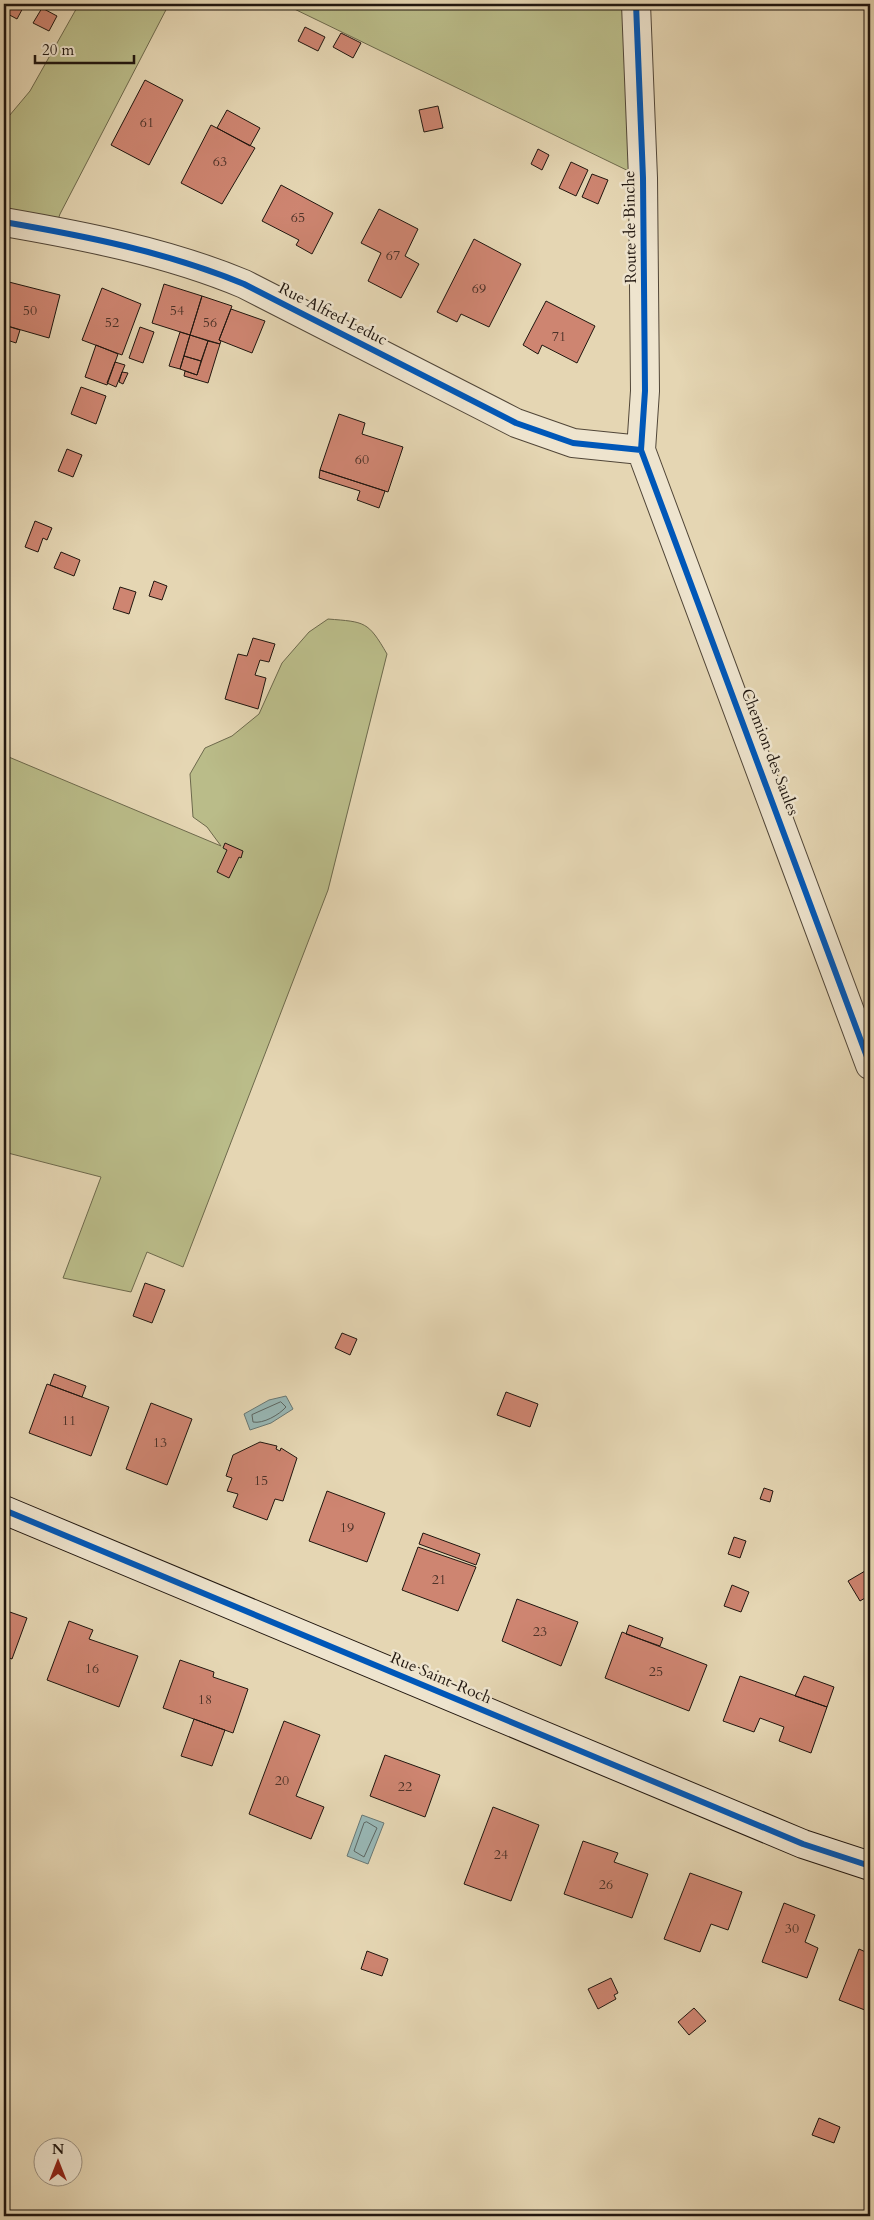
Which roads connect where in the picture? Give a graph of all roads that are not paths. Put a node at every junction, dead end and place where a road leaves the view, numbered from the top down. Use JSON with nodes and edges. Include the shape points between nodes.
{"nodes":[{"id":1,"x":636,"y":4,"type":"edge"},
{"id":2,"x":4,"y":222,"type":"edge"},
{"id":3,"x":641,"y":450,"type":"junction"},
{"id":4,"x":870,"y":1065,"type":"edge"},
{"id":5,"x":4,"y":1510,"type":"edge"},
{"id":6,"x":870,"y":1866,"type":"edge"}],
"edges":[{"from":1,"to":3,"type":"street","name":"Route de Binche","via":[[643,197],[645,391]]},
{"from":2,"to":3,"type":"street","name":"Rue Alfred Leduc","via":[[96,238],[210,270],[244,284],[516,423],[573,443]]},
{"from":3,"to":4,"type":"street","name":"Chemion des Saules"},
{"from":5,"to":6,"type":"street","name":"Rue Saint-Roch","via":[[803,1844]]}]}
